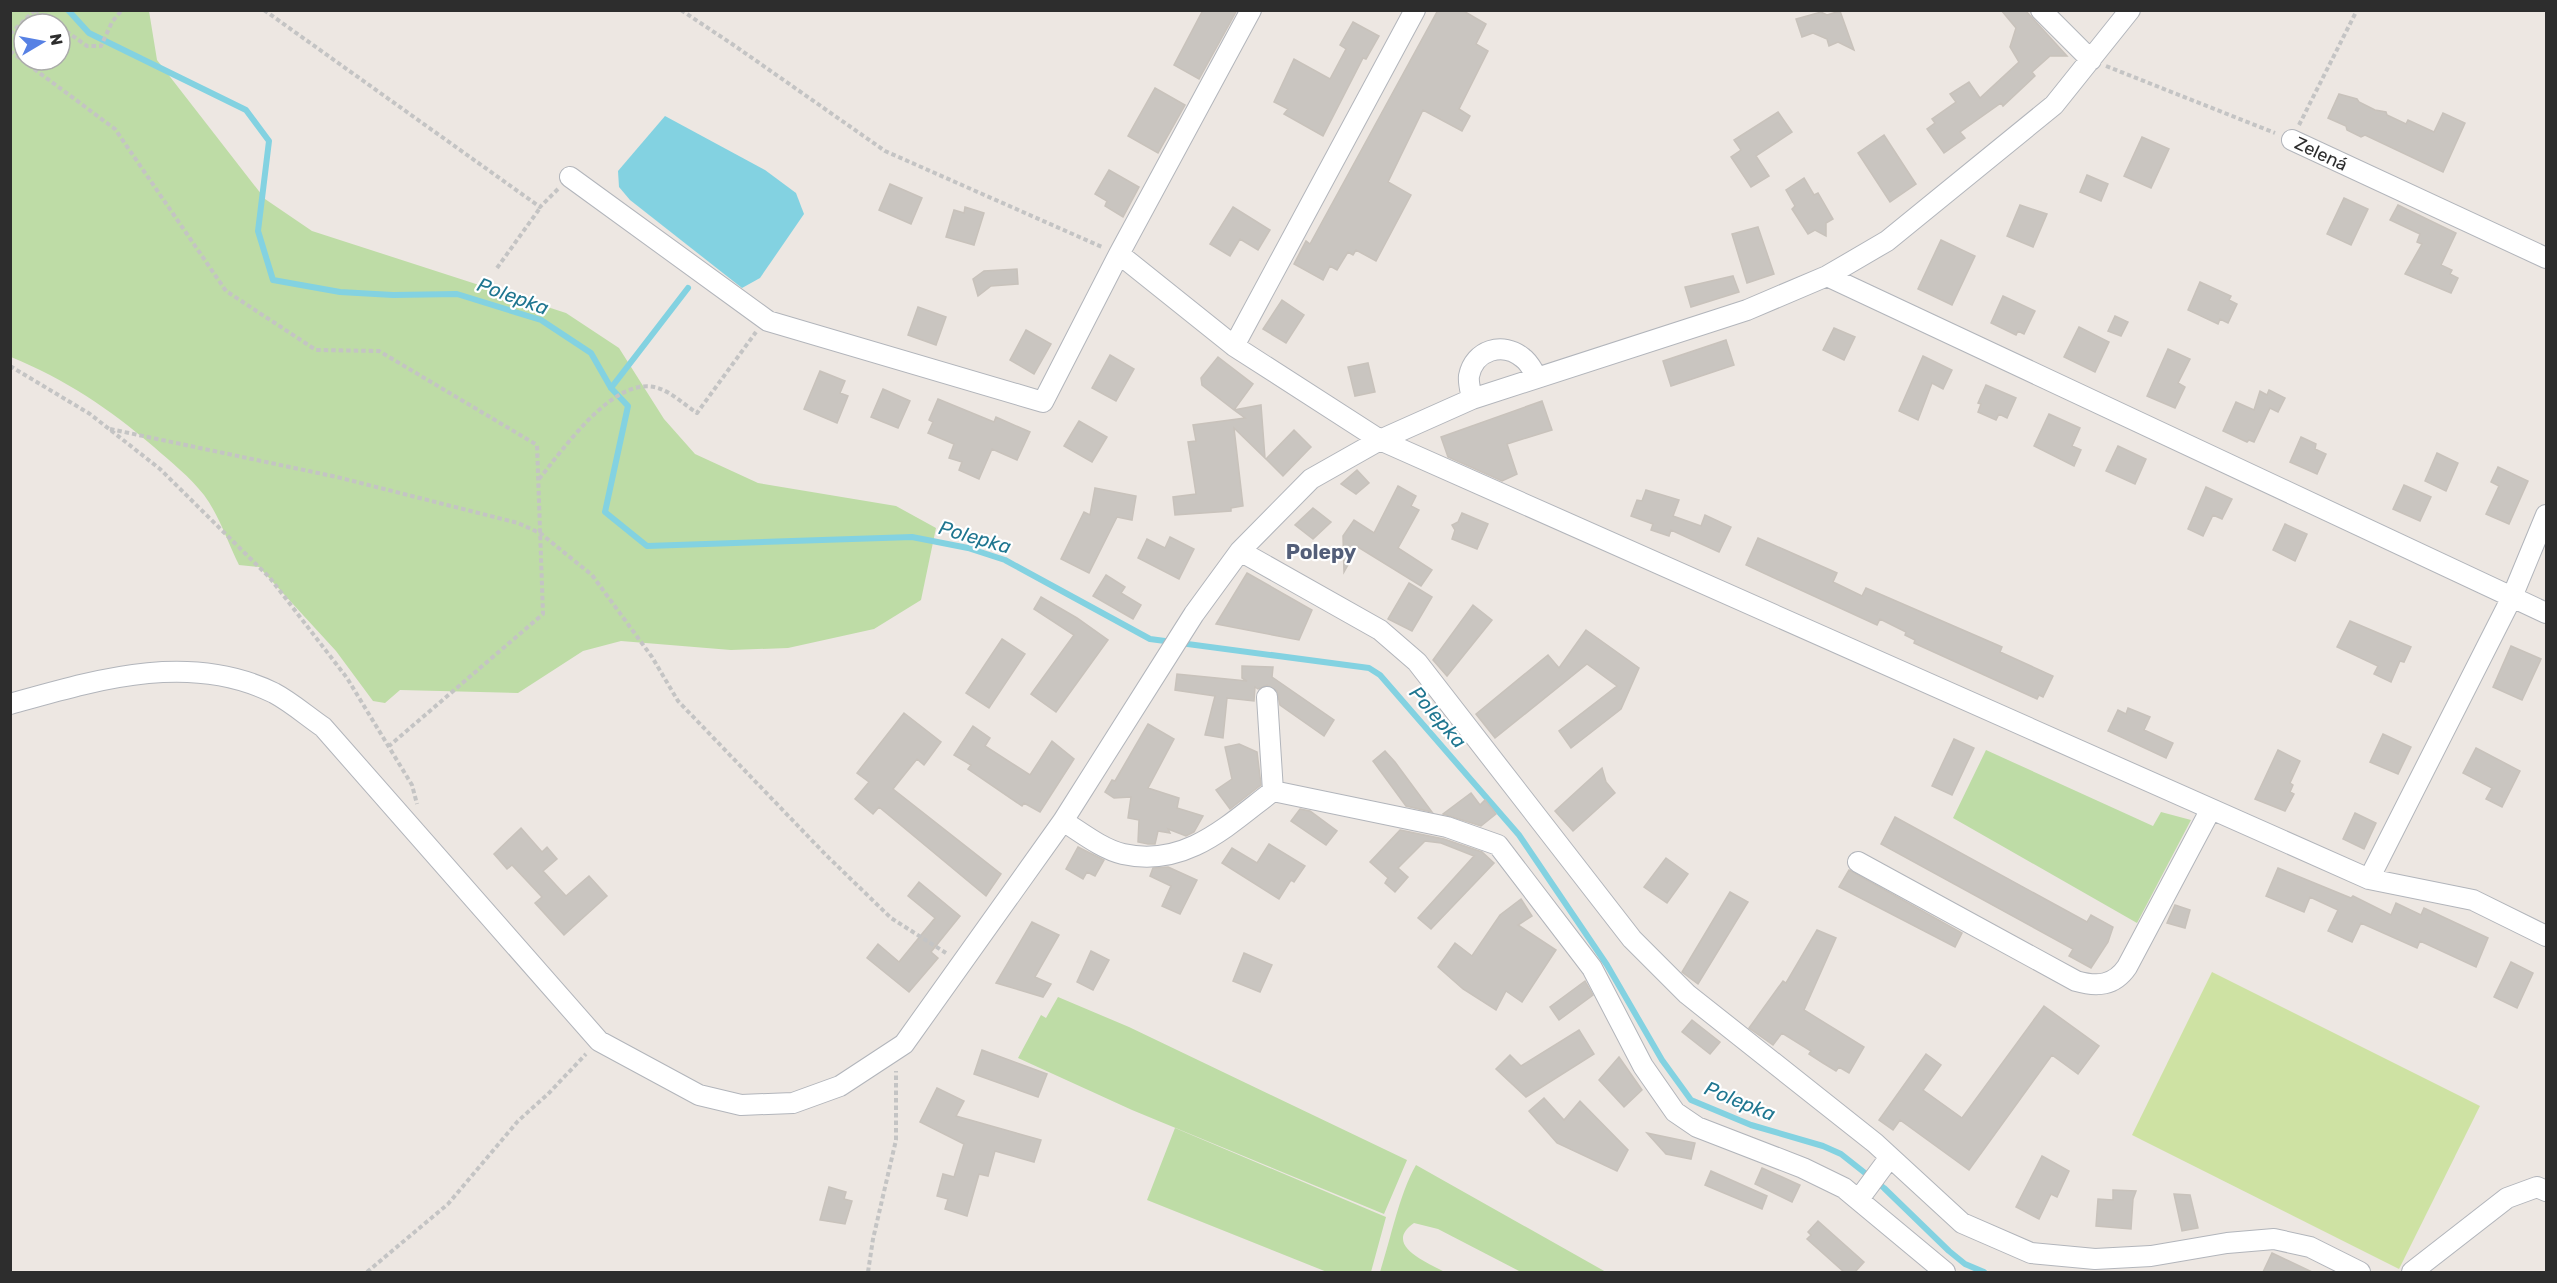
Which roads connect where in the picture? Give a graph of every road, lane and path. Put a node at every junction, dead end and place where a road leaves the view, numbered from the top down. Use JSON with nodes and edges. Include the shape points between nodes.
{"nodes":[{"id":1,"x":35,"y":10,"type":"edge"},
{"id":2,"x":122,"y":10,"type":"edge"},
{"id":3,"x":264,"y":10,"type":"edge"},
{"id":4,"x":681,"y":10,"type":"edge"},
{"id":5,"x":1251,"y":10,"type":"edge"},
{"id":6,"x":1415,"y":10,"type":"edge"},
{"id":7,"x":2041,"y":10,"type":"edge"},
{"id":8,"x":2130,"y":10,"type":"edge"},
{"id":9,"x":2356,"y":10,"type":"edge"},
{"id":10,"x":10,"y":34,"type":"edge"},
{"id":11,"x":72,"y":35,"type":"edge"},
{"id":12,"x":10,"y":51,"type":"edge"},
{"id":13,"x":2091,"y":60,"type":"junction"},
{"id":14,"x":2292,"y":140,"type":"junction"},
{"id":15,"x":570,"y":177,"type":"joint"},
{"id":16,"x":540,"y":207,"type":"junction"},
{"id":17,"x":1119,"y":254,"type":"junction"},
{"id":18,"x":2547,"y":258,"type":"edge"},
{"id":19,"x":497,"y":268,"type":"dead end"},
{"id":20,"x":1827,"y":276,"type":"junction"},
{"id":21,"x":765,"y":320,"type":"junction"},
{"id":22,"x":1234,"y":346,"type":"junction"},
{"id":23,"x":10,"y":366,"type":"edge"},
{"id":24,"x":1537,"y":377,"type":"junction"},
{"id":25,"x":1472,"y":399,"type":"junction"},
{"id":26,"x":110,"y":429,"type":"junction"},
{"id":27,"x":1380,"y":440,"type":"junction"},
{"id":28,"x":538,"y":480,"type":"junction"},
{"id":29,"x":2547,"y":515,"type":"edge"},
{"id":30,"x":540,"y":533,"type":"junction"},
{"id":31,"x":1240,"y":551,"type":"junction"},
{"id":32,"x":2512,"y":597,"type":"junction"},
{"id":33,"x":2547,"y":613,"type":"edge"},
{"id":34,"x":1267,"y":697,"type":"dead end"},
{"id":35,"x":10,"y":704,"type":"edge"},
{"id":36,"x":389,"y":746,"type":"junction"},
{"id":37,"x":1273,"y":791,"type":"junction"},
{"id":38,"x":2211,"y":809,"type":"junction"},
{"id":39,"x":420,"y":815,"type":"dead end"},
{"id":40,"x":1063,"y":821,"type":"junction"},
{"id":41,"x":1858,"y":862,"type":"dead end"},
{"id":42,"x":2369,"y":879,"type":"junction"},
{"id":43,"x":2547,"y":936,"type":"edge"},
{"id":44,"x":962,"y":963,"type":"junction"},
{"id":45,"x":599,"y":1041,"type":"junction"},
{"id":46,"x":904,"y":1044,"type":"junction"},
{"id":47,"x":1886,"y":1163,"type":"junction"},
{"id":48,"x":2547,"y":1191,"type":"edge"},
{"id":49,"x":1863,"y":1194,"type":"junction"},
{"id":50,"x":368,"y":1272,"type":"edge"},
{"id":51,"x":868,"y":1272,"type":"edge"},
{"id":52,"x":1945,"y":1272,"type":"edge"},
{"id":53,"x":2360,"y":1272,"type":"edge"},
{"id":54,"x":2412,"y":1272,"type":"edge"}],
"edges":[{"from":1,"to":10,"type":"path"},
{"from":2,"to":11,"type":"path","via":[[101,46],[87,46]]},
{"from":3,"to":16,"type":"path"},
{"from":4,"to":17,"type":"path","via":[[885,151]]},
{"from":5,"to":17,"type":"street"},
{"from":6,"to":22,"type":"street"},
{"from":7,"to":13,"type":"street"},
{"from":8,"to":13,"type":"street"},
{"from":9,"to":14,"type":"path"},
{"from":12,"to":28,"type":"path","via":[[115,129],[226,291],[315,350],[380,351],[537,446]]},
{"from":13,"to":14,"type":"path","name":"Zelená"},
{"from":13,"to":20,"type":"street","via":[[2044,113],[1887,241]]},
{"from":14,"to":18,"type":"street","name":"Zelená"},
{"from":15,"to":16,"type":"path"},
{"from":15,"to":21,"type":"street"},
{"from":16,"to":19,"type":"path"},
{"from":17,"to":21,"type":"street","via":[[1043,402]]},
{"from":17,"to":22,"type":"street"},
{"from":20,"to":24,"type":"street","via":[[1747,310]]},
{"from":20,"to":32,"type":"street"},
{"from":21,"to":28,"type":"path","via":[[697,413],[658,388],[631,387],[590,418]]},
{"from":22,"to":27,"type":"street"},
{"from":23,"to":26,"type":"path"},
{"from":24,"to":25,"type":"street"},
{"from":24,"to":25,"type":"street","via":[[1524,358],[1508,349],[1490,350],[1475,359],[1468,378]]},
{"from":25,"to":27,"type":"street"},
{"from":26,"to":30,"type":"path","via":[[337,477],[518,523]]},
{"from":26,"to":36,"type":"path","via":[[160,469],[270,578],[347,678]]},
{"from":27,"to":31,"type":"street","via":[[1311,479]]},
{"from":27,"to":38,"type":"street"},
{"from":28,"to":30,"type":"path"},
{"from":29,"to":32,"type":"street"},
{"from":30,"to":36,"type":"path","via":[[543,614]]},
{"from":30,"to":44,"type":"path","via":[[592,575],[678,700],[825,854],[891,918]]},
{"from":31,"to":40,"type":"street","via":[[1194,614]]},
{"from":31,"to":47,"type":"street","via":[[1380,630],[1417,662],[1632,939],[1687,994]]},
{"from":32,"to":33,"type":"street"},
{"from":32,"to":42,"type":"street"},
{"from":34,"to":37,"type":"street"},
{"from":35,"to":45,"type":"street","via":[[145,672],[192,671],[240,680],[275,694],[323,727]]},
{"from":36,"to":39,"type":"path","via":[[412,785]]},
{"from":37,"to":40,"type":"street","via":[[1205,843],[1174,854],[1123,854],[1100,845]]},
{"from":37,"to":49,"type":"street","via":[[1447,827],[1498,845],[1592,968],[1643,1066],[1676,1112],[1697,1127]]},
{"from":38,"to":41,"type":"street","via":[[2127,967],[2121,976],[2103,984],[2076,981]]},
{"from":38,"to":42,"type":"street"},
{"from":40,"to":44,"type":"street"},
{"from":42,"to":43,"type":"street","via":[[2473,900]]},
{"from":44,"to":46,"type":"street"},
{"from":45,"to":46,"type":"street","via":[[699,1095],[741,1105],[794,1102],[840,1086]]},
{"from":45,"to":50,"type":"path","via":[[518,1121],[448,1204]]},
{"from":46,"to":51,"type":"path","via":[[896,1073],[896,1140]]},
{"from":47,"to":49,"type":"street"},
{"from":47,"to":53,"type":"street","via":[[1962,1223],[2031,1253],[2095,1259],[2151,1256],[2274,1239],[2310,1247]]},
{"from":48,"to":54,"type":"street","via":[[2537,1187],[2507,1197]]},
{"from":49,"to":52,"type":"street"}]}
